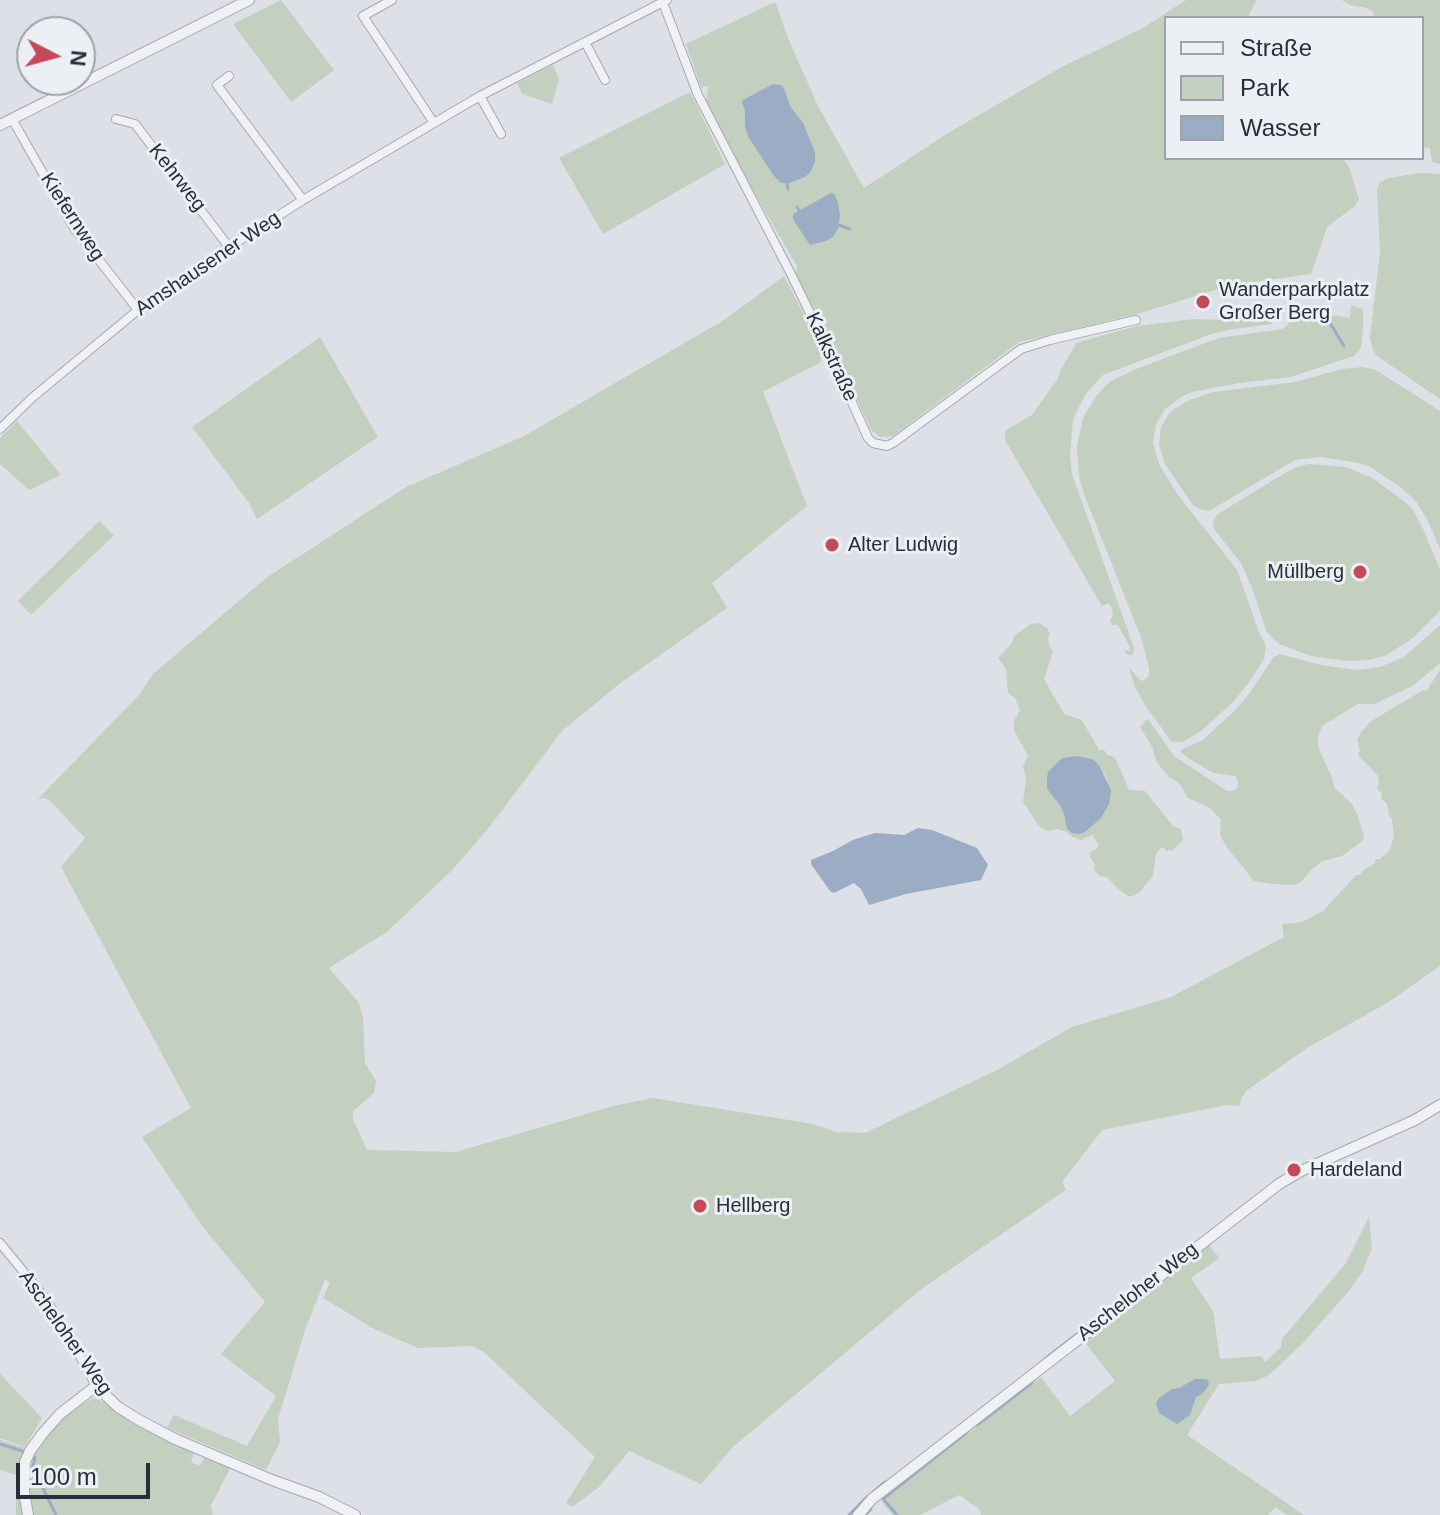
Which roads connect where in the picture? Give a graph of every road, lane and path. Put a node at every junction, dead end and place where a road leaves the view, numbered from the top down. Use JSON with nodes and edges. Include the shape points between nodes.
{"nodes":[{"id":1,"x":249,"y":0,"type":"edge"},
{"id":2,"x":392,"y":0,"type":"edge"},
{"id":3,"x":664,"y":1,"type":"edge"},
{"id":4,"x":585,"y":42,"type":"junction"},
{"id":5,"x":229,"y":76,"type":"dead end"},
{"id":6,"x":605,"y":80,"type":"dead end"},
{"id":7,"x":480,"y":96,"type":"junction"},
{"id":8,"x":12,"y":119,"type":"junction"},
{"id":9,"x":116,"y":119,"type":"dead end"},
{"id":10,"x":434,"y":123,"type":"junction"},
{"id":11,"x":0,"y":125,"type":"edge"},
{"id":12,"x":501,"y":134,"type":"dead end"},
{"id":13,"x":303,"y":200,"type":"junction"},
{"id":14,"x":229,"y":247,"type":"junction"},
{"id":15,"x":138,"y":310,"type":"junction"},
{"id":16,"x":1136,"y":320,"type":"dead end"},
{"id":17,"x":0,"y":429,"type":"edge"},
{"id":18,"x":1440,"y":1105,"type":"edge"},
{"id":19,"x":0,"y":1243,"type":"edge"},
{"id":20,"x":96,"y":1386,"type":"junction"},
{"id":21,"x":28,"y":1515,"type":"edge"},
{"id":22,"x":355,"y":1515,"type":"edge"},
{"id":23,"x":858,"y":1515,"type":"edge"}],
"edges":[{"from":1,"to":8,"type":"street"},
{"from":2,"to":10,"type":"street","via":[[363,16]]},
{"from":3,"to":4,"type":"street","name":"Amshausener Weg"},
{"from":3,"to":16,"type":"street","name":"Kalkstraße","via":[[698,95],[873,443],[893,443],[1021,349]]},
{"from":4,"to":6,"type":"street"},
{"from":4,"to":7,"type":"street","name":"Amshausener Weg"},
{"from":5,"to":13,"type":"street","via":[[217,85]]},
{"from":7,"to":10,"type":"street","name":"Amshausener Weg"},
{"from":7,"to":12,"type":"street"},
{"from":8,"to":11,"type":"street"},
{"from":8,"to":15,"type":"street","name":"Kiefernweg","via":[[74,228]]},
{"from":9,"to":14,"type":"street","name":"Kehrweg","via":[[135,124]]},
{"from":10,"to":13,"type":"street","name":"Amshausener Weg"},
{"from":13,"to":14,"type":"street","name":"Amshausener Weg"},
{"from":14,"to":15,"type":"street","name":"Amshausener Weg"},
{"from":15,"to":17,"type":"street","name":"Amshausener Weg"},
{"from":18,"to":23,"type":"street","name":"Ascheloher Weg","via":[[1279,1184]]},
{"from":19,"to":20,"type":"street","name":"Ascheloher Weg","via":[[45,1298]]},
{"from":20,"to":21,"type":"street","via":[[60,1414],[30,1451],[24,1491]]},
{"from":20,"to":22,"type":"street","name":"Ascheloher Weg","via":[[118,1407],[175,1439]]}]}
